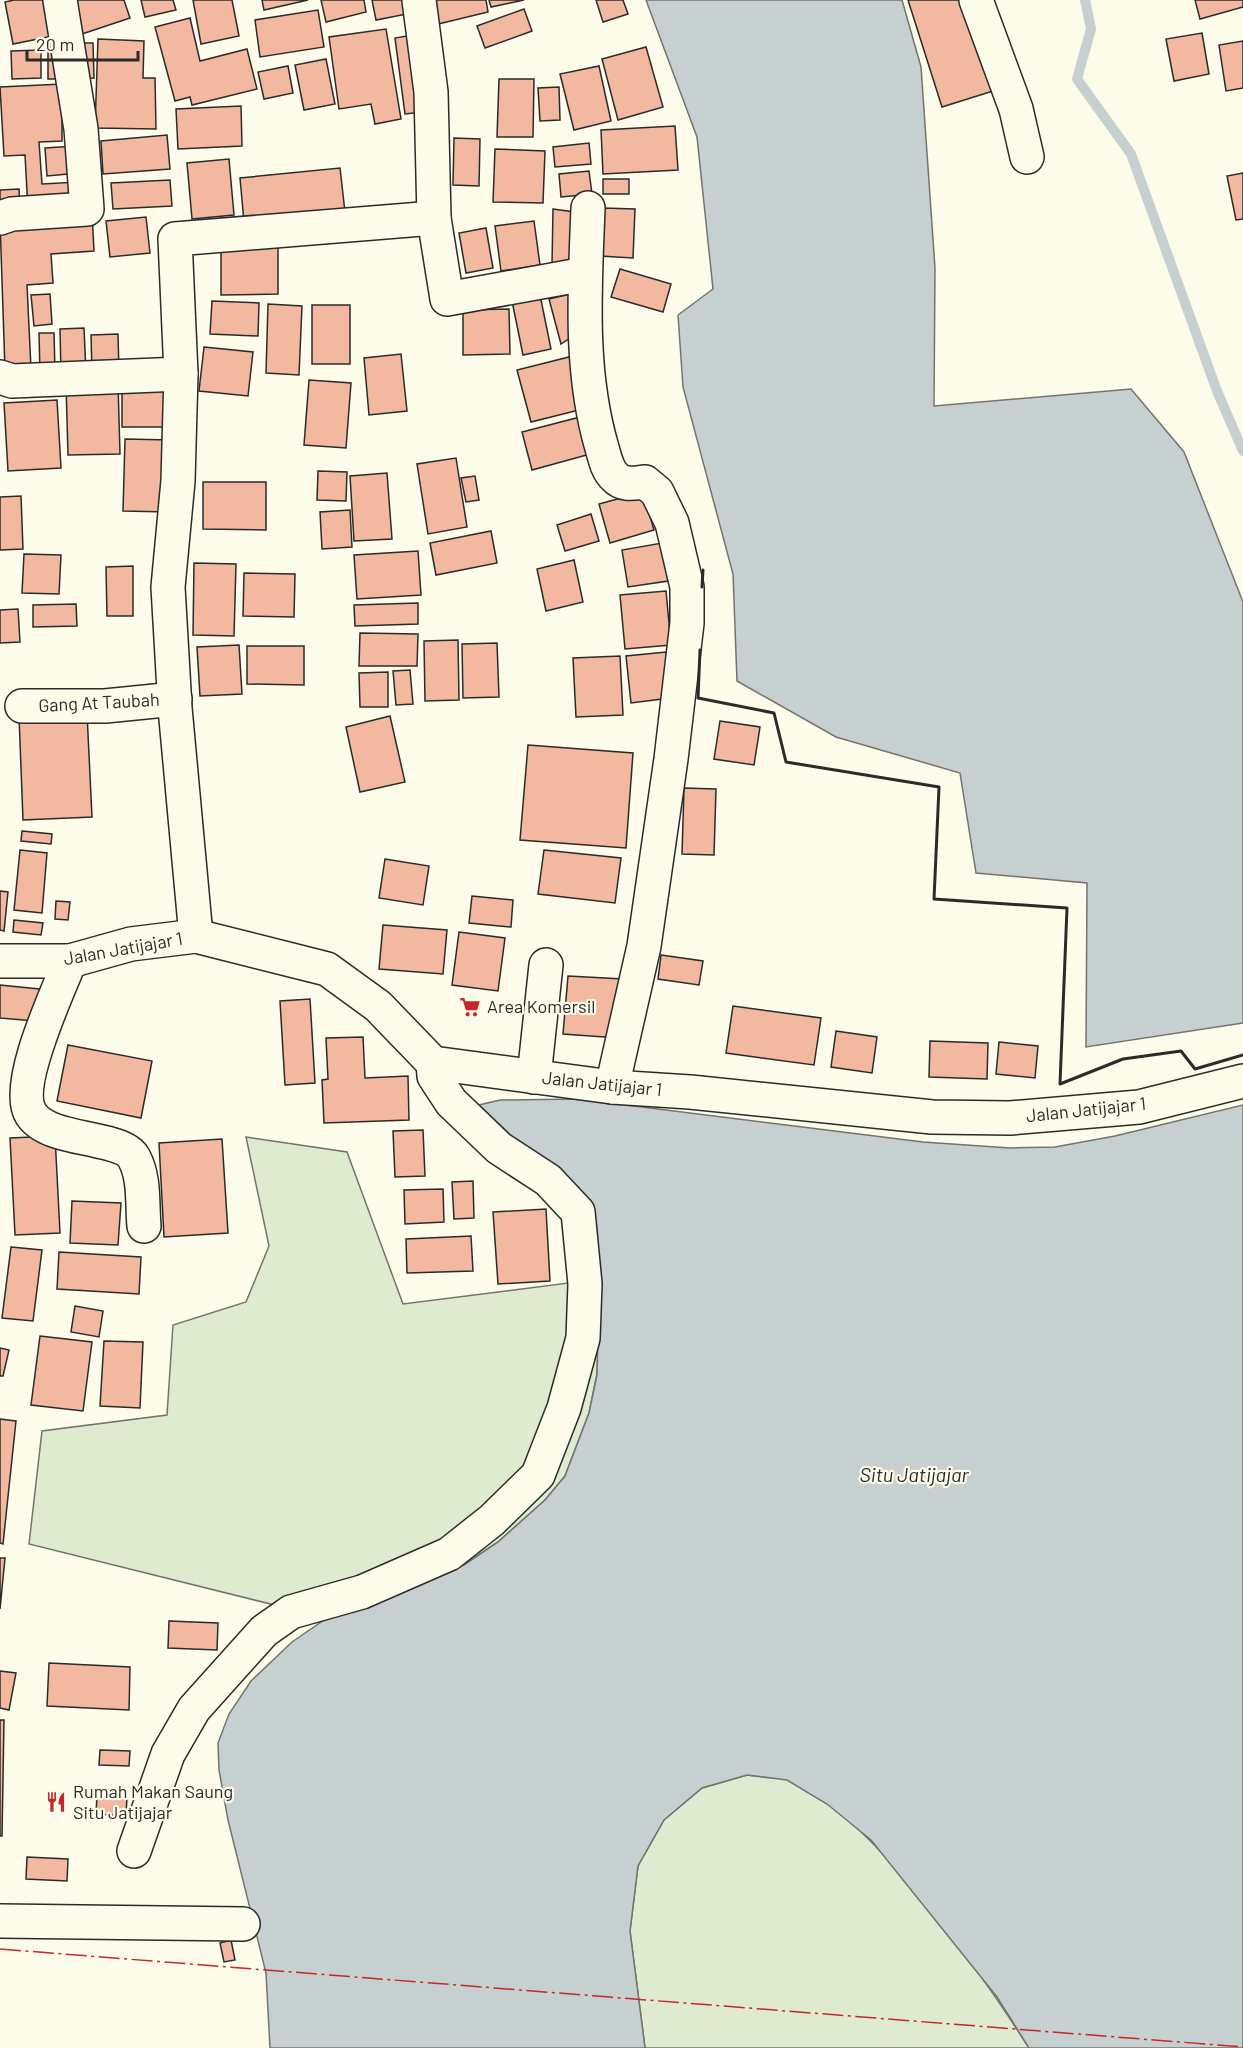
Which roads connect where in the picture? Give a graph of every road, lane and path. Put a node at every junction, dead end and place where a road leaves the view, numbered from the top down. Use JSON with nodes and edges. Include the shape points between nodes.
{"nodes":[{"id":1,"x":60,"y":0,"type":"edge"},
{"id":2,"x":419,"y":0,"type":"edge"},
{"id":3,"x":976,"y":0,"type":"edge"},
{"id":4,"x":1027,"y":157,"type":"dead end"},
{"id":5,"x":588,"y":208,"type":"dead end"},
{"id":6,"x":0,"y":218,"type":"edge"},
{"id":7,"x":434,"y":218,"type":"junction"},
{"id":8,"x":585,"y":274,"type":"junction"},
{"id":9,"x":181,"y":374,"type":"junction"},
{"id":10,"x":0,"y":377,"type":"edge"},
{"id":11,"x":175,"y":699,"type":"junction"},
{"id":12,"x":22,"y":706,"type":"dead end"},
{"id":13,"x":196,"y":936,"type":"junction"},
{"id":14,"x":0,"y":961,"type":"edge"},
{"id":15,"x":70,"y":961,"type":"junction"},
{"id":16,"x":546,"y":965,"type":"dead end"},
{"id":17,"x":433,"y":1063,"type":"junction"},
{"id":18,"x":534,"y":1077,"type":"junction"},
{"id":19,"x":1243,"y":1081,"type":"edge"},
{"id":20,"x":612,"y":1087,"type":"junction"},
{"id":21,"x":144,"y":1227,"type":"dead end"},
{"id":22,"x":134,"y":1851,"type":"dead end"},
{"id":23,"x":0,"y":1921,"type":"edge"},
{"id":24,"x":243,"y":1924,"type":"dead end"}],
"edges":[{"from":1,"to":6,"type":"street","via":[[81,129],[87,209]]},
{"from":2,"to":7,"type":"street","via":[[431,92]]},
{"from":3,"to":4,"type":"street","via":[[1016,110]]},
{"from":5,"to":8,"type":"street"},
{"from":7,"to":8,"type":"street","via":[[447,299]]},
{"from":7,"to":9,"type":"street","via":[[175,239]]},
{"from":8,"to":20,"type":"street","via":[[584,326],[592,413],[609,470],[616,479],[627,484],[645,482],[657,492],[672,523],[687,586],[687,623],[671,759],[644,946]]},
{"from":9,"to":10,"type":"street","via":[[12,381]]},
{"from":9,"to":11,"type":"street","via":[[178,481],[168,587]]},
{"from":11,"to":12,"type":"street","name":"Gang At Taubah","via":[[105,706]]},
{"from":11,"to":13,"type":"street"},
{"from":13,"to":15,"type":"street","name":"Jalan Jatijajar 1","via":[[131,944]]},
{"from":13,"to":17,"type":"street","name":"Jalan Jatijajar 1","via":[[327,969],[378,1006]]},
{"from":14,"to":15,"type":"street","name":"Jalan Jatijajar 1"},
{"from":15,"to":21,"type":"street","via":[[29,1068],[27,1093],[31,1114],[47,1128],[119,1146],[134,1156],[140,1174]]},
{"from":16,"to":18,"type":"street"},
{"from":17,"to":18,"type":"street","name":"Jalan Jatijajar 1"},
{"from":17,"to":22,"type":"street","via":[[434,1076],[451,1102],[499,1148],[548,1180],[578,1212],[585,1284],[583,1338],[564,1408],[538,1475],[492,1520],[449,1554],[362,1592],[291,1612],[264,1631],[194,1709],[168,1754]]},
{"from":18,"to":20,"type":"street","name":"Jalan Jatijajar 1"},
{"from":19,"to":20,"type":"street","name":"Jalan Jatijajar 1","via":[[1139,1107],[1010,1118],[932,1117]]},
{"from":23,"to":24,"type":"street"}]}
